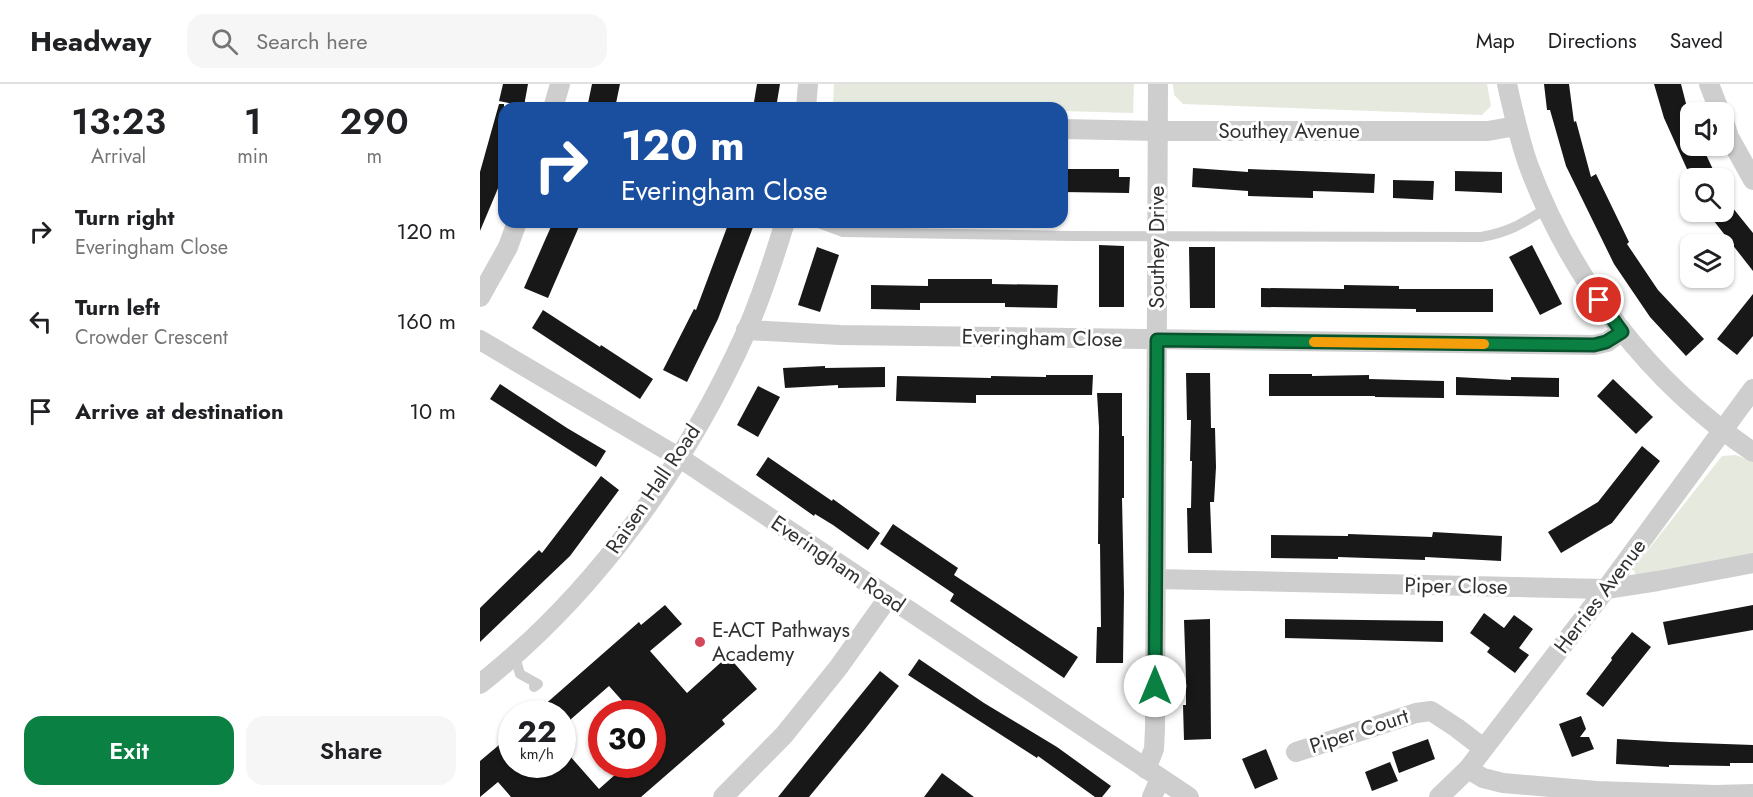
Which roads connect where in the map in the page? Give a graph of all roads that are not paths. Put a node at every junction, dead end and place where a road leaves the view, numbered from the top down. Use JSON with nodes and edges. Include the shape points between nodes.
{"nodes":[{"id":1,"x":560,"y":84,"type":"edge"},
{"id":2,"x":808,"y":84,"type":"edge"},
{"id":3,"x":1158,"y":84,"type":"edge"},
{"id":4,"x":1507,"y":84,"type":"edge"},
{"id":5,"x":1709,"y":84,"type":"edge"},
{"id":6,"x":555,"y":102,"type":"edge"},
{"id":7,"x":806,"y":102,"type":"edge"},
{"id":8,"x":1716,"y":102,"type":"edge"},
{"id":9,"x":1516,"y":126,"type":"junction"},
{"id":10,"x":1068,"y":129,"type":"edge"},
{"id":11,"x":1158,"y":131,"type":"junction"},
{"id":12,"x":1734,"y":146,"type":"edge"},
{"id":13,"x":1753,"y":180,"type":"edge"},
{"id":14,"x":1547,"y":208,"type":"junction"},
{"id":15,"x":515,"y":228,"type":"edge"},
{"id":16,"x":783,"y":228,"type":"edge"},
{"id":17,"x":832,"y":228,"type":"edge"},
{"id":18,"x":1157,"y":236,"type":"junction"},
{"id":19,"x":480,"y":297,"type":"edge"},
{"id":20,"x":747,"y":330,"type":"junction"},
{"id":21,"x":1622,"y":332,"type":"junction"},
{"id":22,"x":480,"y":340,"type":"edge"},
{"id":23,"x":1157,"y":340,"type":"junction"},
{"id":24,"x":1753,"y":388,"type":"edge"},
{"id":25,"x":1722,"y":431,"type":"junction"},
{"id":26,"x":1753,"y":452,"type":"edge"},
{"id":27,"x":680,"y":458,"type":"junction"},
{"id":28,"x":1753,"y":563,"type":"edge"},
{"id":29,"x":1156,"y":579,"type":"junction"},
{"id":30,"x":1606,"y":589,"type":"junction"},
{"id":31,"x":888,"y":598,"type":"junction"},
{"id":32,"x":514,"y":657,"type":"junction"},
{"id":33,"x":480,"y":684,"type":"edge"},
{"id":34,"x":534,"y":687,"type":"dead end"},
{"id":35,"x":1483,"y":748,"type":"junction"},
{"id":36,"x":1296,"y":752,"type":"dead end"},
{"id":37,"x":1468,"y":769,"type":"junction"},
{"id":38,"x":1153,"y":774,"type":"junction"},
{"id":39,"x":1753,"y":794,"type":"edge"},
{"id":40,"x":723,"y":797,"type":"edge"},
{"id":41,"x":1152,"y":797,"type":"edge"},
{"id":42,"x":1189,"y":797,"type":"edge"},
{"id":43,"x":1439,"y":797,"type":"edge"}],
"edges":[{"from":1,"to":6,"type":"street"},
{"from":2,"to":7,"type":"street"},
{"from":3,"to":11,"type":"street","name":"Southey Drive"},
{"from":4,"to":9,"type":"street"},
{"from":5,"to":8,"type":"street"},
{"from":9,"to":11,"type":"street","name":"Southey Avenue","via":[[1479,131]]},
{"from":9,"to":14,"type":"street"},
{"from":10,"to":11,"type":"street","name":"Southey Avenue"},
{"from":11,"to":18,"type":"street","name":"Southey Drive"},
{"from":12,"to":13,"type":"street"},
{"from":14,"to":18,"type":"lane","via":[[1500,234],[1481,237]]},
{"from":14,"to":21,"type":"street","via":[[1576,267]]},
{"from":15,"to":19,"type":"street"},
{"from":16,"to":20,"type":"street","name":"Raisen Hall Road"},
{"from":17,"to":18,"type":"lane","via":[[843,232]]},
{"from":18,"to":23,"type":"street","name":"Southey Drive"},
{"from":20,"to":23,"type":"street","name":"Everingham Close"},
{"from":20,"to":27,"type":"street","name":"Raisen Hall Road"},
{"from":21,"to":23,"type":"street","name":"Everingham Close","via":[[1594,345]]},
{"from":21,"to":25,"type":"street","via":[[1654,368]]},
{"from":22,"to":27,"type":"street","name":"Everingham Road"},
{"from":23,"to":29,"type":"street","name":"Southey Drive"},
{"from":24,"to":25,"type":"street","name":"Herries Avenue"},
{"from":25,"to":26,"type":"street"},
{"from":25,"to":30,"type":"street","name":"Herries Avenue"},
{"from":27,"to":31,"type":"street","name":"Everingham Road"},
{"from":27,"to":32,"type":"street","name":"Raisen Hall Road","via":[[617,546],[558,614]]},
{"from":28,"to":30,"type":"street","name":"Piper Close"},
{"from":29,"to":30,"type":"street","name":"Piper Close"},
{"from":29,"to":38,"type":"street","name":"Southey Drive"},
{"from":30,"to":35,"type":"street","name":"Herries Avenue"},
{"from":31,"to":38,"type":"street","name":"Everingham Road"},
{"from":31,"to":40,"type":"street","via":[[784,735]]},
{"from":32,"to":33,"type":"street","name":"Raisen Hall Road"},
{"from":32,"to":34,"type":"lane","via":[[520,674],[538,684]]},
{"from":35,"to":36,"type":"street","name":"Piper Court","via":[[1431,711]]},
{"from":35,"to":37,"type":"street","name":"Herries Avenue"},
{"from":37,"to":39,"type":"street","via":[[1483,778],[1515,784],[1608,791]]},
{"from":37,"to":43,"type":"street","name":"Herries Avenue"},
{"from":38,"to":41,"type":"street","name":"Southey Drive"},
{"from":38,"to":42,"type":"street","name":"Everingham Road"}]}
